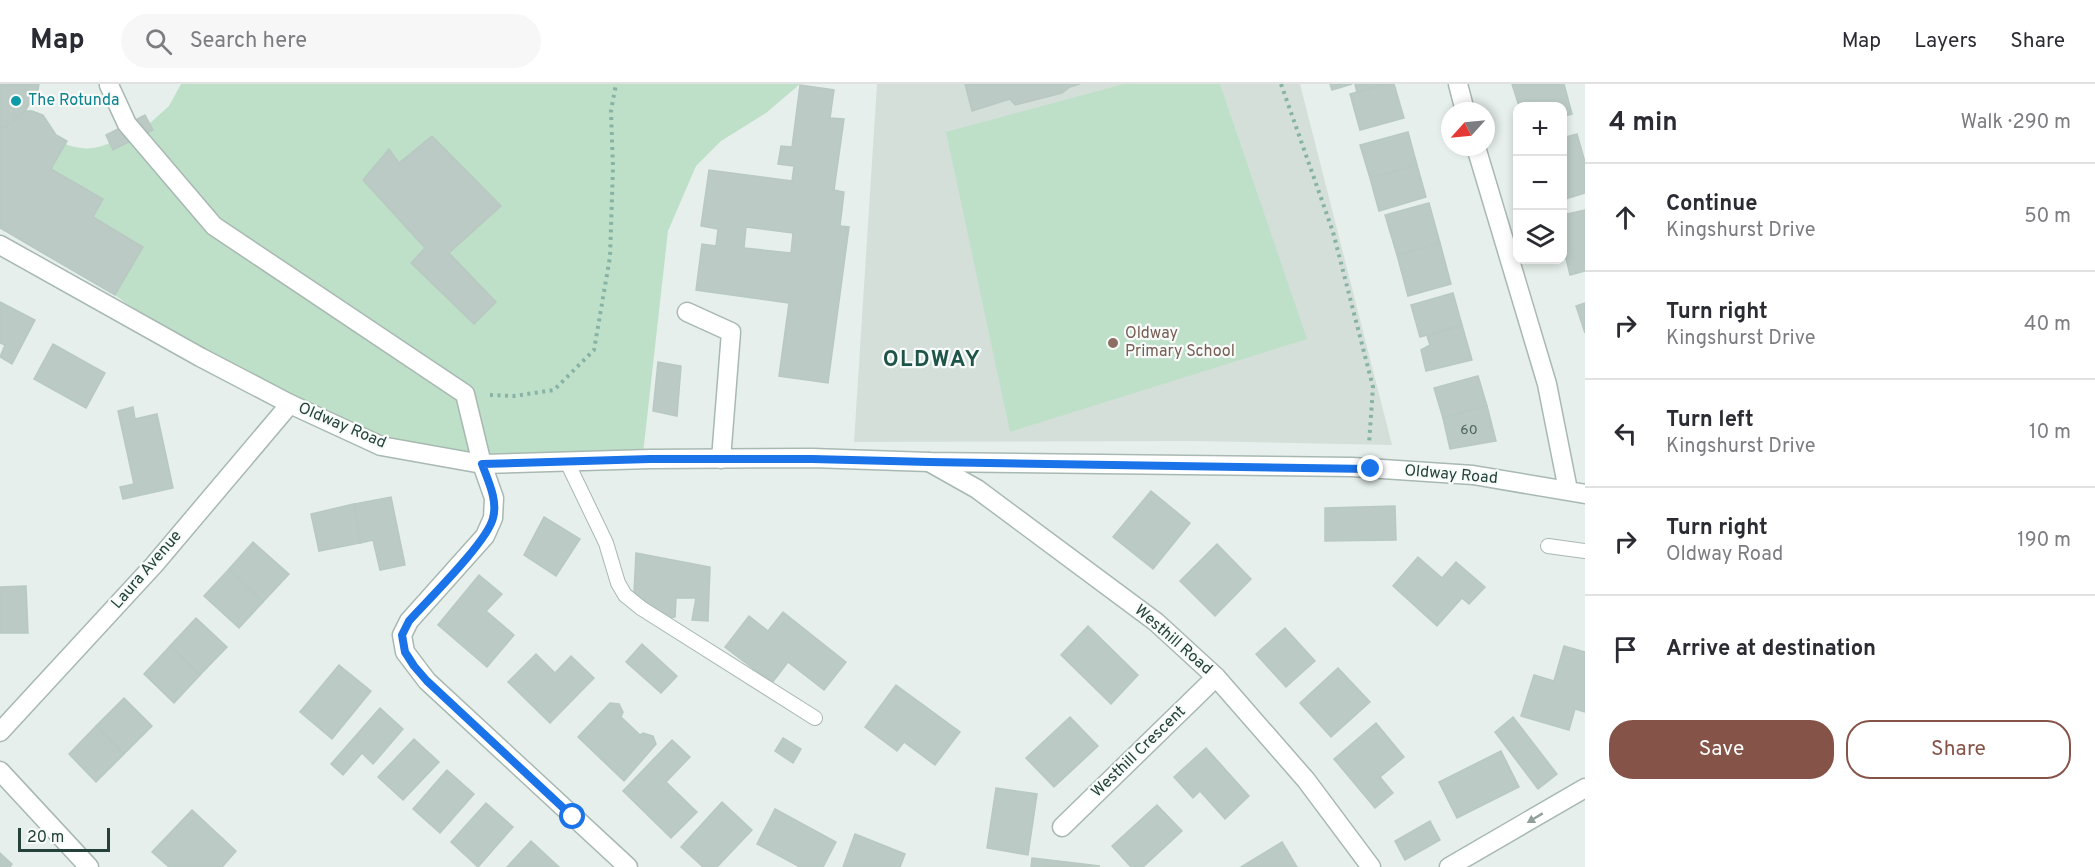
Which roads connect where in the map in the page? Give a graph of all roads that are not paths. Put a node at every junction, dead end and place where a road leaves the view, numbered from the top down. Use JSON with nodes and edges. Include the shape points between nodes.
{"nodes":[{"id":1,"x":1458,"y":84,"type":"edge"},
{"id":2,"x":109,"y":85,"type":"edge"},
{"id":3,"x":1463,"y":102,"type":"edge"},
{"id":4,"x":1479,"y":156,"type":"edge"},
{"id":5,"x":0,"y":245,"type":"edge"},
{"id":6,"x":687,"y":312,"type":"dead end"},
{"id":7,"x":290,"y":404,"type":"junction"},
{"id":8,"x":721,"y":459,"type":"junction"},
{"id":9,"x":567,"y":462,"type":"junction"},
{"id":10,"x":929,"y":462,"type":"junction"},
{"id":11,"x":482,"y":464,"type":"junction"},
{"id":12,"x":1576,"y":492,"type":"edge"},
{"id":13,"x":1548,"y":546,"type":"dead end"},
{"id":14,"x":1585,"y":550,"type":"edge"},
{"id":15,"x":1216,"y":677,"type":"junction"},
{"id":16,"x":815,"y":718,"type":"dead end"},
{"id":17,"x":0,"y":732,"type":"edge"},
{"id":18,"x":0,"y":771,"type":"edge"},
{"id":19,"x":1585,"y":788,"type":"edge"},
{"id":20,"x":1062,"y":827,"type":"dead end"},
{"id":21,"x":89,"y":867,"type":"edge"},
{"id":22,"x":628,"y":867,"type":"edge"},
{"id":23,"x":1371,"y":867,"type":"edge"},
{"id":24,"x":1449,"y":867,"type":"edge"}],
"edges":[{"from":1,"to":3,"type":"street"},
{"from":2,"to":11,"type":"street","via":[[127,124],[214,226],[465,394]]},
{"from":4,"to":12,"type":"street"},
{"from":5,"to":7,"type":"street","name":"Oldway Road"},
{"from":6,"to":8,"type":"street","via":[[730,332]]},
{"from":7,"to":11,"type":"street","name":"Oldway Road","via":[[381,446]]},
{"from":7,"to":17,"type":"street","name":"Laura Avenue","via":[[154,565]]},
{"from":8,"to":9,"type":"street","name":"Oldway Road"},
{"from":8,"to":10,"type":"street","name":"Oldway Road"},
{"from":9,"to":11,"type":"street","name":"Oldway Road"},
{"from":9,"to":16,"type":"lane","via":[[606,543],[625,595]]},
{"from":10,"to":12,"type":"street","name":"Oldway Road","via":[[1371,469],[1473,475]]},
{"from":10,"to":15,"type":"street","name":"Westhill Road","via":[[977,489],[1156,622]]},
{"from":11,"to":22,"type":"street","via":[[494,498],[494,518],[484,536],[409,621],[402,635],[405,652],[427,681]]},
{"from":13,"to":14,"type":"lane"},
{"from":15,"to":20,"type":"street","name":"Westhill Crescent"},
{"from":15,"to":23,"type":"street","name":"Westhill Road","via":[[1306,780]]},
{"from":18,"to":21,"type":"street"},
{"from":19,"to":24,"type":"street","one_way":true}]}
